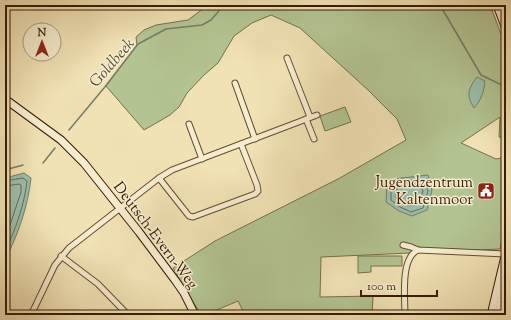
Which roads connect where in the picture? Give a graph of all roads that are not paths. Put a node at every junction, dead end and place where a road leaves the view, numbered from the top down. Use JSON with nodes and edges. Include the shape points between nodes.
{"nodes":[{"id":1,"x":497,"y":5,"type":"edge"},
{"id":2,"x":506,"y":29,"type":"edge"},
{"id":3,"x":287,"y":58,"type":"dead end"},
{"id":4,"x":235,"y":83,"type":"dead end"},
{"id":5,"x":5,"y":99,"type":"edge"},
{"id":6,"x":317,"y":115,"type":"dead end"},
{"id":7,"x":308,"y":118,"type":"junction"},
{"id":8,"x":189,"y":124,"type":"dead end"},
{"id":9,"x":255,"y":139,"type":"junction"},
{"id":10,"x":314,"y":139,"type":"dead end"},
{"id":11,"x":241,"y":144,"type":"junction"},
{"id":12,"x":202,"y":159,"type":"junction"},
{"id":13,"x":159,"y":178,"type":"junction"},
{"id":14,"x":120,"y":208,"type":"junction"},
{"id":15,"x":403,"y":245,"type":"dead end"},
{"id":16,"x":418,"y":250,"type":"junction"},
{"id":17,"x":506,"y":254,"type":"edge"},
{"id":18,"x":61,"y":256,"type":"junction"},
{"id":19,"x":506,"y":280,"type":"edge"},
{"id":20,"x":31,"y":315,"type":"edge"},
{"id":21,"x":128,"y":315,"type":"edge"},
{"id":22,"x":195,"y":315,"type":"edge"},
{"id":23,"x":405,"y":315,"type":"edge"},
{"id":24,"x":491,"y":315,"type":"edge"},
{"id":25,"x":498,"y":315,"type":"edge"}],
"edges":[{"from":1,"to":2,"type":"street"},
{"from":3,"to":7,"type":"street"},
{"from":4,"to":9,"type":"street"},
{"from":5,"to":14,"type":"street","name":"Deutsch-Evern-Weg","via":[[61,140],[93,173]]},
{"from":6,"to":7,"type":"street"},
{"from":7,"to":9,"type":"street"},
{"from":7,"to":10,"type":"street"},
{"from":8,"to":12,"type":"street"},
{"from":9,"to":11,"type":"street"},
{"from":11,"to":12,"type":"street"},
{"from":11,"to":13,"type":"street","via":[[257,186],[255,194],[193,217],[189,216]]},
{"from":12,"to":13,"type":"street","via":[[172,170]]},
{"from":13,"to":14,"type":"street"},
{"from":14,"to":18,"type":"street"},
{"from":14,"to":22,"type":"street","name":"Deutsch-Evern-Weg","via":[[175,280]]},
{"from":15,"to":16,"type":"street"},
{"from":16,"to":17,"type":"street"},
{"from":16,"to":23,"type":"street","via":[[409,258],[405,273]]},
{"from":17,"to":24,"type":"street"},
{"from":18,"to":20,"type":"street"},
{"from":18,"to":21,"type":"street","via":[[98,284]]},
{"from":19,"to":25,"type":"street"}]}
